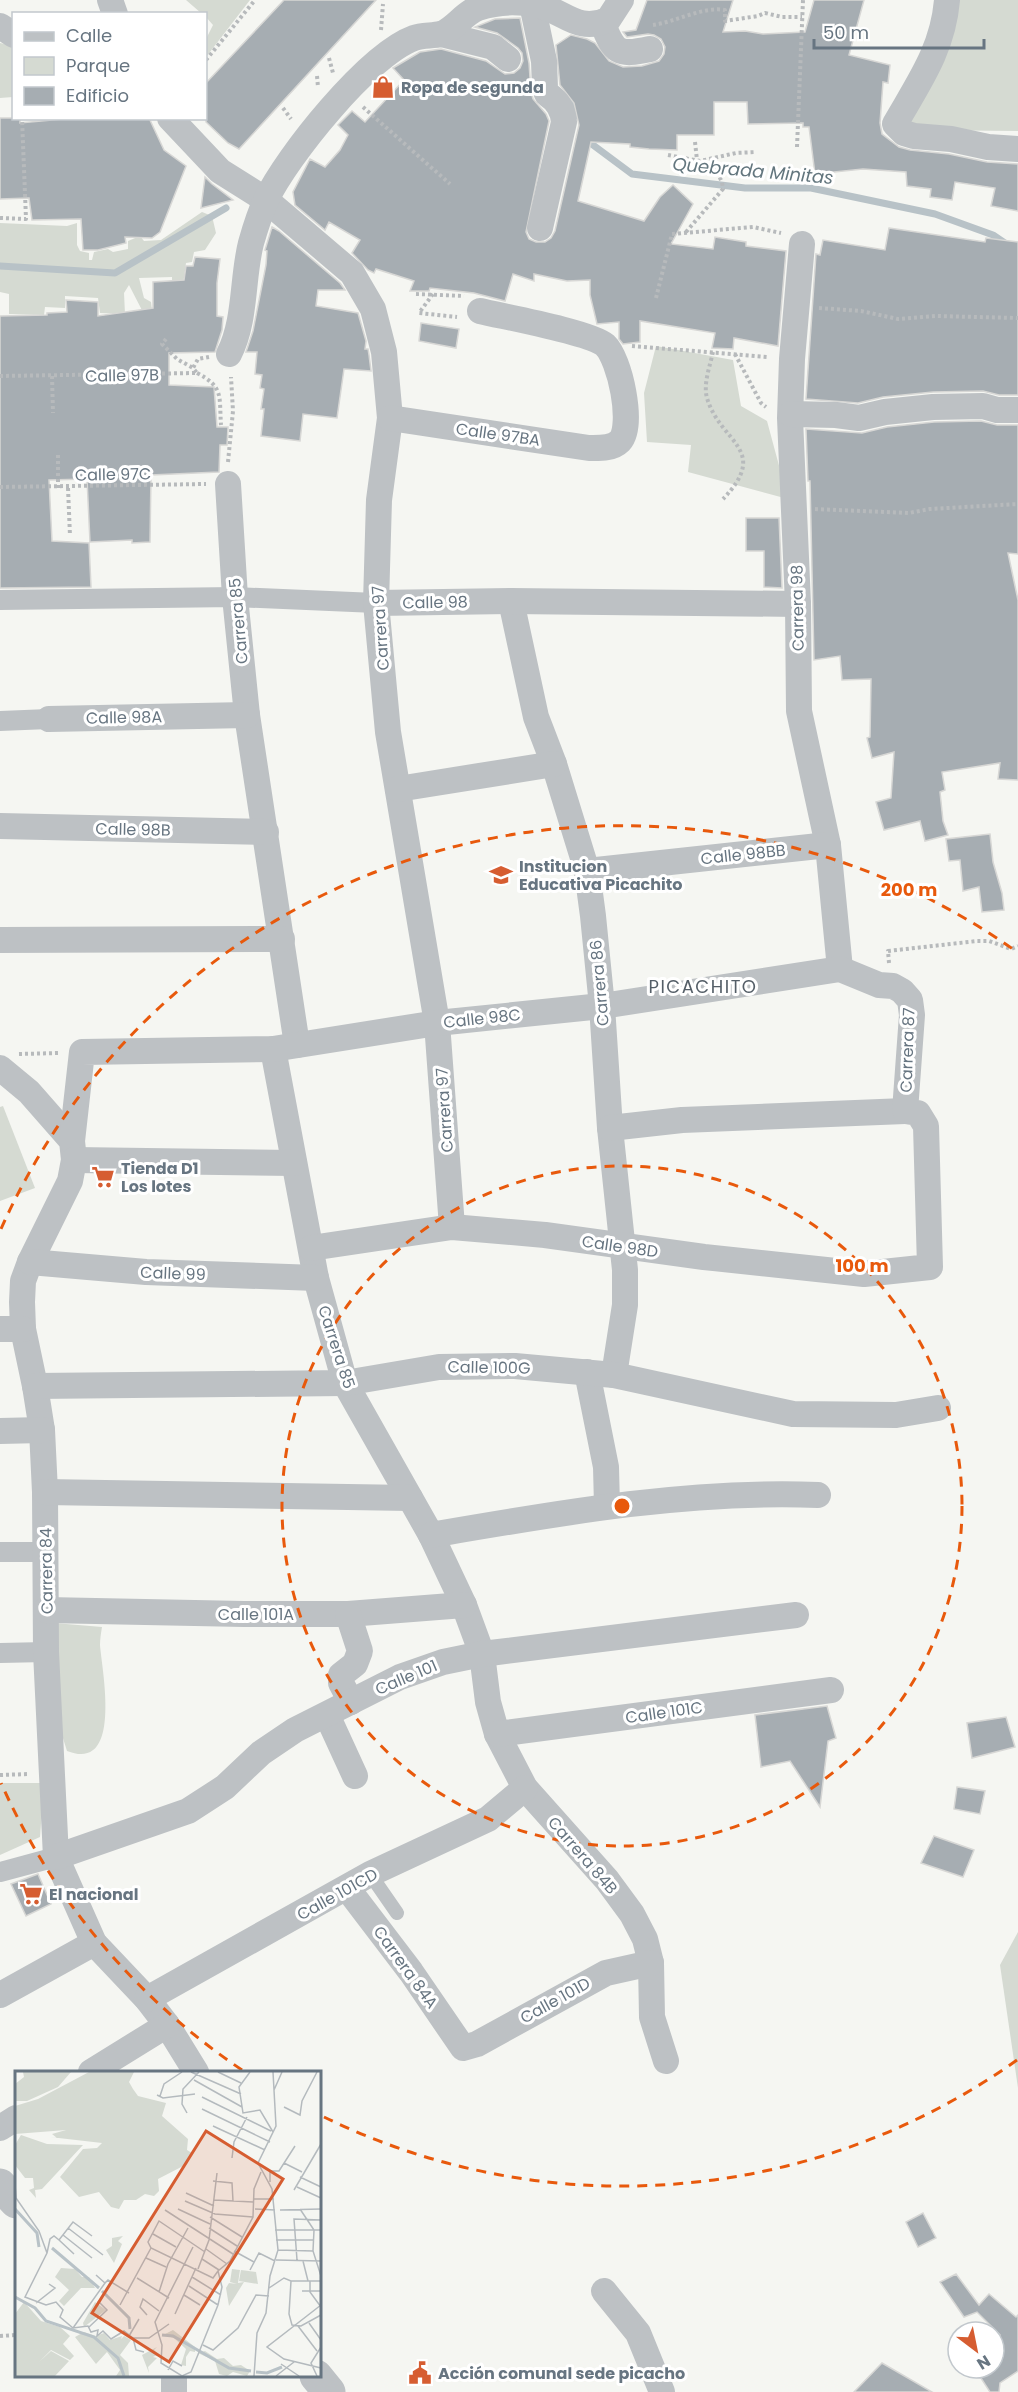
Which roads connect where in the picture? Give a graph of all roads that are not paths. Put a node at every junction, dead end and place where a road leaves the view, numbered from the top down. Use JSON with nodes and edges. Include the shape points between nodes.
{"nodes":[{"id":1,"x":621,"y":0,"type":"edge"},
{"id":2,"x":947,"y":0,"type":"edge"},
{"id":3,"x":475,"y":4,"type":"edge"},
{"id":4,"x":532,"y":4,"type":"junction"},
{"id":5,"x":602,"y":22,"type":"junction"},
{"id":6,"x":441,"y":34,"type":"junction"},
{"id":7,"x":651,"y":37,"type":"road end"},
{"id":8,"x":508,"y":59,"type":"dead end"},
{"id":9,"x":172,"y":120,"type":"edge"},
{"id":10,"x":1018,"y":149,"type":"edge"},
{"id":11,"x":266,"y":200,"type":"junction"},
{"id":12,"x":540,"y":228,"type":"dead end"},
{"id":13,"x":802,"y":244,"type":"road end"},
{"id":14,"x":480,"y":311,"type":"road end"},
{"id":15,"x":229,"y":354,"type":"road end"},
{"id":16,"x":1018,"y":410,"type":"edge"},
{"id":17,"x":790,"y":416,"type":"junction"},
{"id":18,"x":390,"y":418,"type":"junction"},
{"id":19,"x":228,"y":484,"type":"road end"},
{"id":20,"x":234,"y":597,"type":"junction"},
{"id":21,"x":0,"y":600,"type":"edge"},
{"id":22,"x":511,"y":601,"type":"junction"},
{"id":23,"x":376,"y":603,"type":"junction"},
{"id":24,"x":798,"y":604,"type":"junction"},
{"id":25,"x":247,"y":715,"type":"junction"},
{"id":26,"x":49,"y":719,"type":"joint"},
{"id":27,"x":0,"y":721,"type":"edge"},
{"id":28,"x":554,"y":764,"type":"junction"},
{"id":29,"x":398,"y":789,"type":"junction"},
{"id":30,"x":0,"y":826,"type":"edge"},
{"id":31,"x":266,"y":832,"type":"junction"},
{"id":32,"x":828,"y":845,"type":"junction"},
{"id":33,"x":587,"y":870,"type":"junction"},
{"id":34,"x":282,"y":939,"type":"junction"},
{"id":35,"x":0,"y":940,"type":"edge"},
{"id":36,"x":840,"y":969,"type":"junction"},
{"id":37,"x":602,"y":1006,"type":"junction"},
{"id":38,"x":437,"y":1023,"type":"junction"},
{"id":39,"x":297,"y":1045,"type":"junction"},
{"id":40,"x":273,"y":1049,"type":"junction"},
{"id":41,"x":81,"y":1052,"type":"joint"},
{"id":42,"x":6,"y":1061,"type":"edge"},
{"id":43,"x":904,"y":1111,"type":"junction"},
{"id":44,"x":610,"y":1128,"type":"junction"},
{"id":45,"x":73,"y":1151,"type":"junction"},
{"id":46,"x":294,"y":1163,"type":"junction"},
{"id":47,"x":452,"y":1227,"type":"junction"},
{"id":48,"x":623,"y":1246,"type":"junction"},
{"id":49,"x":311,"y":1248,"type":"junction"},
{"id":50,"x":30,"y":1262,"type":"junction"},
{"id":51,"x":930,"y":1267,"type":"joint"},
{"id":52,"x":316,"y":1278,"type":"junction"},
{"id":53,"x":11,"y":1329,"type":"edge"},
{"id":54,"x":587,"y":1372,"type":"junction"},
{"id":55,"x":614,"y":1375,"type":"junction"},
{"id":56,"x":345,"y":1383,"type":"junction"},
{"id":57,"x":35,"y":1386,"type":"junction"},
{"id":58,"x":938,"y":1408,"type":"dead end"},
{"id":59,"x":42,"y":1430,"type":"junction"},
{"id":60,"x":0,"y":1431,"type":"edge"},
{"id":61,"x":45,"y":1492,"type":"junction"},
{"id":62,"x":818,"y":1496,"type":"dead end"},
{"id":63,"x":410,"y":1498,"type":"junction"},
{"id":64,"x":607,"y":1506,"type":"junction"},
{"id":65,"x":431,"y":1535,"type":"junction"},
{"id":66,"x":0,"y":1552,"type":"edge"},
{"id":67,"x":45,"y":1552,"type":"junction"},
{"id":68,"x":464,"y":1605,"type":"junction"},
{"id":69,"x":46,"y":1610,"type":"junction"},
{"id":70,"x":348,"y":1614,"type":"junction"},
{"id":71,"x":796,"y":1615,"type":"dead end"},
{"id":72,"x":46,"y":1652,"type":"junction"},
{"id":73,"x":0,"y":1653,"type":"edge"},
{"id":74,"x":482,"y":1654,"type":"junction"},
{"id":75,"x":831,"y":1690,"type":"dead end"},
{"id":76,"x":351,"y":1702,"type":"junction"},
{"id":77,"x":327,"y":1715,"type":"junction"},
{"id":78,"x":497,"y":1734,"type":"junction"},
{"id":79,"x":354,"y":1776,"type":"dead end"},
{"id":80,"x":525,"y":1788,"type":"junction"},
{"id":81,"x":56,"y":1857,"type":"junction"},
{"id":82,"x":0,"y":1872,"type":"edge"},
{"id":83,"x":370,"y":1874,"type":"junction"},
{"id":84,"x":347,"y":1888,"type":"junction"},
{"id":85,"x":398,"y":1913,"type":"dead end"},
{"id":86,"x":94,"y":1943,"type":"junction"},
{"id":87,"x":651,"y":1963,"type":"junction"},
{"id":88,"x":0,"y":1995,"type":"edge"},
{"id":89,"x":147,"y":1999,"type":"junction"},
{"id":90,"x":167,"y":2025,"type":"junction"},
{"id":91,"x":463,"y":2048,"type":"joint"},
{"id":92,"x":666,"y":2061,"type":"dead end"},
{"id":93,"x":94,"y":2071,"type":"edge"},
{"id":94,"x":195,"y":2071,"type":"edge"},
{"id":95,"x":15,"y":2119,"type":"edge"},
{"id":96,"x":0,"y":2128,"type":"edge"},
{"id":97,"x":0,"y":2185,"type":"edge"},
{"id":98,"x":15,"y":2201,"type":"edge"},
{"id":99,"x":604,"y":2291,"type":"dead end"},
{"id":100,"x":317,"y":2377,"type":"edge"},
{"id":101,"x":329,"y":2392,"type":"edge"},
{"id":102,"x":663,"y":2392,"type":"edge"}],
"edges":[{"from":1,"to":5,"type":"street","via":[[608,20]]},
{"from":2,"to":10,"type":"street","via":[[939,40],[896,124],[904,133],[914,136]]},
{"from":3,"to":4,"type":"street"},
{"from":3,"to":6,"type":"street"},
{"from":4,"to":5,"type":"street","via":[[588,26]]},
{"from":4,"to":12,"type":"street","via":[[544,61],[545,88],[555,99],[564,122]]},
{"from":5,"to":7,"type":"street","via":[[616,50],[630,53]]},
{"from":6,"to":8,"type":"street","via":[[493,47]]},
{"from":6,"to":11,"type":"street","via":[[414,38],[378,60],[329,110]]},
{"from":9,"to":11,"type":"street","name":"Carrera 97","via":[[220,171]]},
{"from":11,"to":15,"type":"street","via":[[251,243]]},
{"from":11,"to":18,"type":"street","name":"Carrera 97","via":[[352,273],[365,292],[384,352]]},
{"from":13,"to":17,"type":"street","name":"Carrera 98"},
{"from":14,"to":18,"type":"street","name":"Calle 97BA","via":[[587,336],[605,345],[616,361],[627,419],[626,432],[619,442],[606,448],[589,448]]},
{"from":16,"to":17,"type":"street","via":[[933,407],[859,418]]},
{"from":17,"to":24,"type":"street","name":"Carrera 98"},
{"from":18,"to":23,"type":"street","name":"Carrera 97","via":[[379,500]]},
{"from":19,"to":20,"type":"street","name":"Carrera 85"},
{"from":20,"to":21,"type":"street","name":"Calle 98"},
{"from":20,"to":23,"type":"street","name":"Calle 98"},
{"from":20,"to":25,"type":"street","name":"Carrera 85"},
{"from":22,"to":23,"type":"street","name":"Calle 98"},
{"from":22,"to":24,"type":"street","name":"Calle 98"},
{"from":22,"to":28,"type":"street","name":"Carrera 86","via":[[536,717]]},
{"from":23,"to":29,"type":"street","name":"Carrera 97","via":[[388,732]]},
{"from":24,"to":32,"type":"street","name":"Carrera 98","via":[[799,711]]},
{"from":25,"to":26,"type":"street","name":"Calle 98A"},
{"from":25,"to":31,"type":"street","name":"Carrera 85"},
{"from":26,"to":27,"type":"street","name":"Calle 98A"},
{"from":28,"to":29,"type":"street"},
{"from":28,"to":33,"type":"street","name":"Carrera 86"},
{"from":29,"to":38,"type":"street","name":"Carrera 97"},
{"from":30,"to":31,"type":"street","name":"Calle 98B"},
{"from":31,"to":34,"type":"street","name":"Carrera 85"},
{"from":32,"to":33,"type":"street","name":"Calle 98BB"},
{"from":32,"to":36,"type":"street","name":"Carrera 98"},
{"from":33,"to":37,"type":"street","name":"Carrera 86"},
{"from":34,"to":35,"type":"street"},
{"from":34,"to":39,"type":"street","name":"Carrera 85"},
{"from":36,"to":37,"type":"street","name":"Calle 98C"},
{"from":36,"to":43,"type":"street","name":"Carrera 87","via":[[879,985],[893,986],[910,1000]]},
{"from":37,"to":38,"type":"street","name":"Calle 98C"},
{"from":37,"to":44,"type":"street","name":"Carrera 86"},
{"from":38,"to":39,"type":"street","name":"Calle 98C"},
{"from":38,"to":47,"type":"street","name":"Carrera 97"},
{"from":39,"to":40,"type":"street","name":"Calle 98C"},
{"from":40,"to":41,"type":"street","name":"Calle 98C"},
{"from":40,"to":46,"type":"street","name":"Carrera 85"},
{"from":41,"to":45,"type":"street","name":"Carrera 84"},
{"from":42,"to":45,"type":"street"},
{"from":43,"to":44,"type":"street","via":[[682,1120]]},
{"from":43,"to":51,"type":"street","name":"Carrera 87","via":[[918,1113],[926,1126]]},
{"from":44,"to":48,"type":"street","name":"Carrera 86"},
{"from":45,"to":46,"type":"street"},
{"from":45,"to":50,"type":"street","name":"Carrera 84","via":[[70,1181]]},
{"from":46,"to":49,"type":"street","name":"Carrera 85"},
{"from":47,"to":48,"type":"street","name":"Calle 98D"},
{"from":47,"to":49,"type":"street","name":"Calle 98D"},
{"from":48,"to":51,"type":"street","name":"Calle 98D","via":[[864,1274]]},
{"from":48,"to":55,"type":"street","name":"Carrera 86","via":[[625,1305]]},
{"from":49,"to":52,"type":"street","name":"Carrera 85"},
{"from":50,"to":52,"type":"street","name":"Calle 99","via":[[146,1272]]},
{"from":50,"to":53,"type":"street","name":"Carrera 84"},
{"from":52,"to":56,"type":"street","name":"Carrera 85"},
{"from":53,"to":57,"type":"street","name":"Carrera 84"},
{"from":54,"to":55,"type":"street","name":"Calle 100G"},
{"from":54,"to":56,"type":"street","name":"Calle 100G","via":[[515,1366],[439,1367]]},
{"from":54,"to":64,"type":"street","via":[[606,1467]]},
{"from":55,"to":58,"type":"street","name":"Calle 100G","via":[[793,1414],[896,1415]]},
{"from":56,"to":57,"type":"street","name":"Calle 100G"},
{"from":56,"to":63,"type":"street","name":"Carrera 85"},
{"from":57,"to":59,"type":"street","name":"Carrera 84"},
{"from":59,"to":60,"type":"street"},
{"from":59,"to":61,"type":"street","name":"Carrera 84"},
{"from":61,"to":63,"type":"street"},
{"from":61,"to":67,"type":"street","name":"Carrera 84"},
{"from":62,"to":64,"type":"street","via":[[762,1493]]},
{"from":63,"to":65,"type":"street","name":"Carrera 85"},
{"from":64,"to":65,"type":"street"},
{"from":65,"to":68,"type":"street","name":"Carrera 85"},
{"from":66,"to":67,"type":"street"},
{"from":67,"to":69,"type":"street","name":"Carrera 84"},
{"from":68,"to":70,"type":"street","name":"Calle 101A"},
{"from":68,"to":74,"type":"street","name":"Carrera 85"},
{"from":69,"to":70,"type":"street","name":"Calle 101A"},
{"from":69,"to":72,"type":"street","name":"Carrera 84"},
{"from":70,"to":76,"type":"street","via":[[360,1652],[355,1664],[341,1675]]},
{"from":71,"to":74,"type":"street","name":"Calle 101"},
{"from":72,"to":73,"type":"street"},
{"from":72,"to":81,"type":"street","name":"Carrera 84"},
{"from":74,"to":76,"type":"street","name":"Calle 101","via":[[400,1677]]},
{"from":74,"to":78,"type":"street","name":"Carrera 84B"},
{"from":75,"to":78,"type":"street","name":"Calle 101C"},
{"from":76,"to":77,"type":"street","name":"Calle 101"},
{"from":77,"to":79,"type":"street"},
{"from":77,"to":81,"type":"street","name":"Calle 101","via":[[261,1754],[225,1787],[188,1811]]},
{"from":78,"to":80,"type":"street","name":"Carrera 84B"},
{"from":80,"to":83,"type":"street","name":"Calle 101CD","via":[[488,1819]]},
{"from":80,"to":87,"type":"street","name":"Carrera 84B","via":[[632,1914],[645,1939]]},
{"from":81,"to":82,"type":"street"},
{"from":81,"to":86,"type":"street","name":"Carrera 84"},
{"from":83,"to":84,"type":"street","name":"Calle 101CD"},
{"from":83,"to":85,"type":"lane"},
{"from":84,"to":89,"type":"street","name":"Calle 101CD"},
{"from":84,"to":91,"type":"street","name":"Carrera 84A"},
{"from":86,"to":88,"type":"street"},
{"from":86,"to":89,"type":"street","name":"Carrera 84"},
{"from":87,"to":91,"type":"street","name":"Calle 101D","via":[[606,1973]]},
{"from":87,"to":92,"type":"street","name":"Carrera 84B","via":[[652,2017]]},
{"from":89,"to":90,"type":"street","name":"Carrera 84"},
{"from":90,"to":93,"type":"street"},
{"from":90,"to":94,"type":"street","name":"Carrera 84"},
{"from":95,"to":96,"type":"street"},
{"from":97,"to":98,"type":"street"},
{"from":99,"to":102,"type":"street","via":[[638,2333]]},
{"from":100,"to":101,"type":"street"}]}
